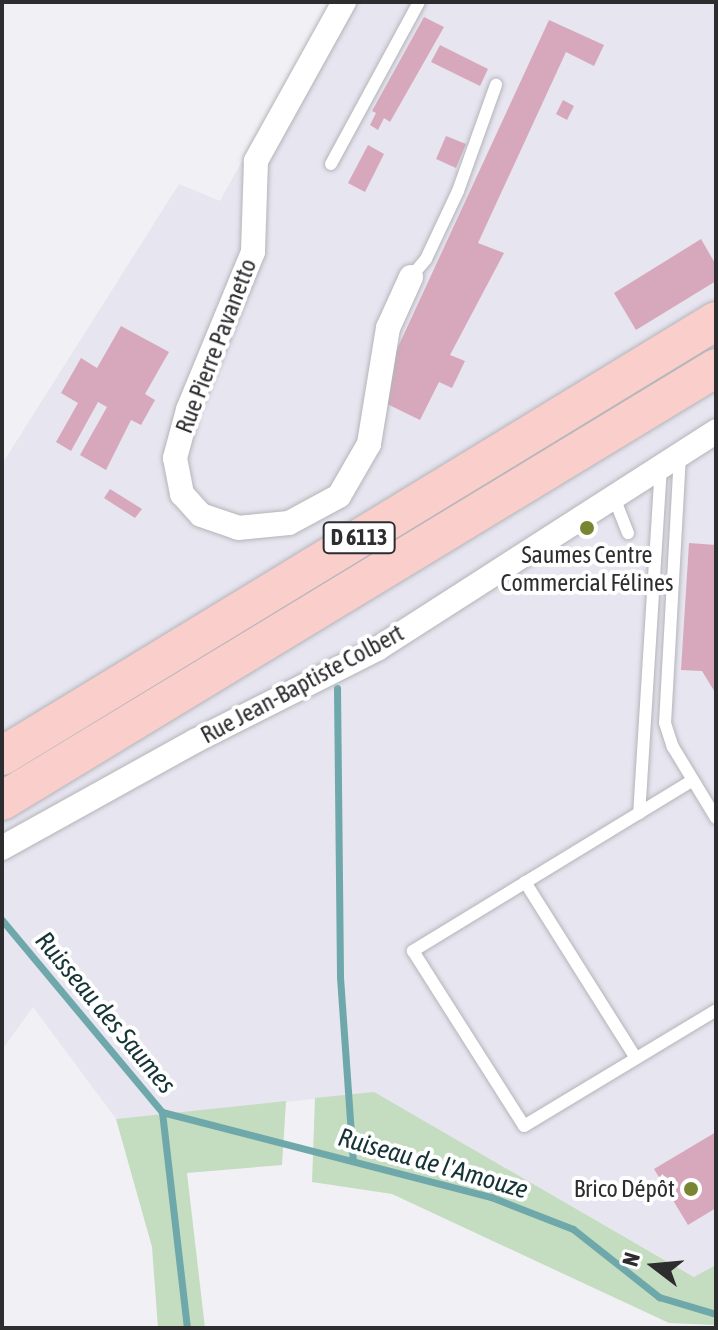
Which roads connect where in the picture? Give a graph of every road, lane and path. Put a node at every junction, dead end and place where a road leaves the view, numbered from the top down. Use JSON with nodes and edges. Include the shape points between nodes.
{"nodes":[{"id":1,"x":344,"y":2,"type":"edge"},
{"id":2,"x":419,"y":2,"type":"edge"},
{"id":3,"x":496,"y":85,"type":"dead end"},
{"id":4,"x":331,"y":164,"type":"dead end"},
{"id":5,"x":411,"y":277,"type":"joint"},
{"id":6,"x":716,"y":321,"type":"edge"},
{"id":7,"x":716,"y":368,"type":"edge"},
{"id":8,"x":716,"y":431,"type":"edge"},
{"id":9,"x":670,"y":460,"type":"junction"},
{"id":10,"x":613,"y":495,"type":"junction"},
{"id":11,"x":628,"y":533,"type":"dead end"},
{"id":12,"x":2,"y":756,"type":"edge"},
{"id":13,"x":693,"y":780,"type":"junction"},
{"id":14,"x":2,"y":801,"type":"edge"},
{"id":15,"x":639,"y":813,"type":"junction"},
{"id":16,"x":716,"y":818,"type":"edge"},
{"id":17,"x":2,"y":848,"type":"edge"},
{"id":18,"x":525,"y":882,"type":"junction"},
{"id":19,"x":716,"y":1010,"type":"edge"},
{"id":20,"x":636,"y":1058,"type":"junction"}],
"edges":[{"from":1,"to":5,"type":"street","name":"Rue Pierre Pavanetto","via":[[256,161],[253,252],[188,410],[175,458],[182,494],[201,515],[238,528],[289,523],[339,496],[369,444],[388,328]]},
{"from":2,"to":4,"type":"lane"},
{"from":3,"to":5,"type":"lane","via":[[458,191],[426,259]]},
{"from":6,"to":12,"type":"main road","number":"D 6113"},
{"from":7,"to":14,"type":"main road","number":"D 6113"},
{"from":8,"to":9,"type":"street","name":"Rue Jean-Baptiste Colbert"},
{"from":9,"to":10,"type":"street","name":"Rue Jean-Baptiste Colbert"},
{"from":9,"to":13,"type":"lane","via":[[665,723]]},
{"from":9,"to":15,"type":"lane"},
{"from":10,"to":11,"type":"lane"},
{"from":10,"to":17,"type":"street","name":"Rue Jean-Baptiste Colbert","via":[[377,649],[195,741]]},
{"from":13,"to":15,"type":"lane"},
{"from":13,"to":16,"type":"lane"},
{"from":15,"to":18,"type":"lane"},
{"from":18,"to":20,"type":"lane"},
{"from":18,"to":20,"type":"lane","via":[[413,951],[524,1126]]},
{"from":19,"to":20,"type":"lane"}]}
